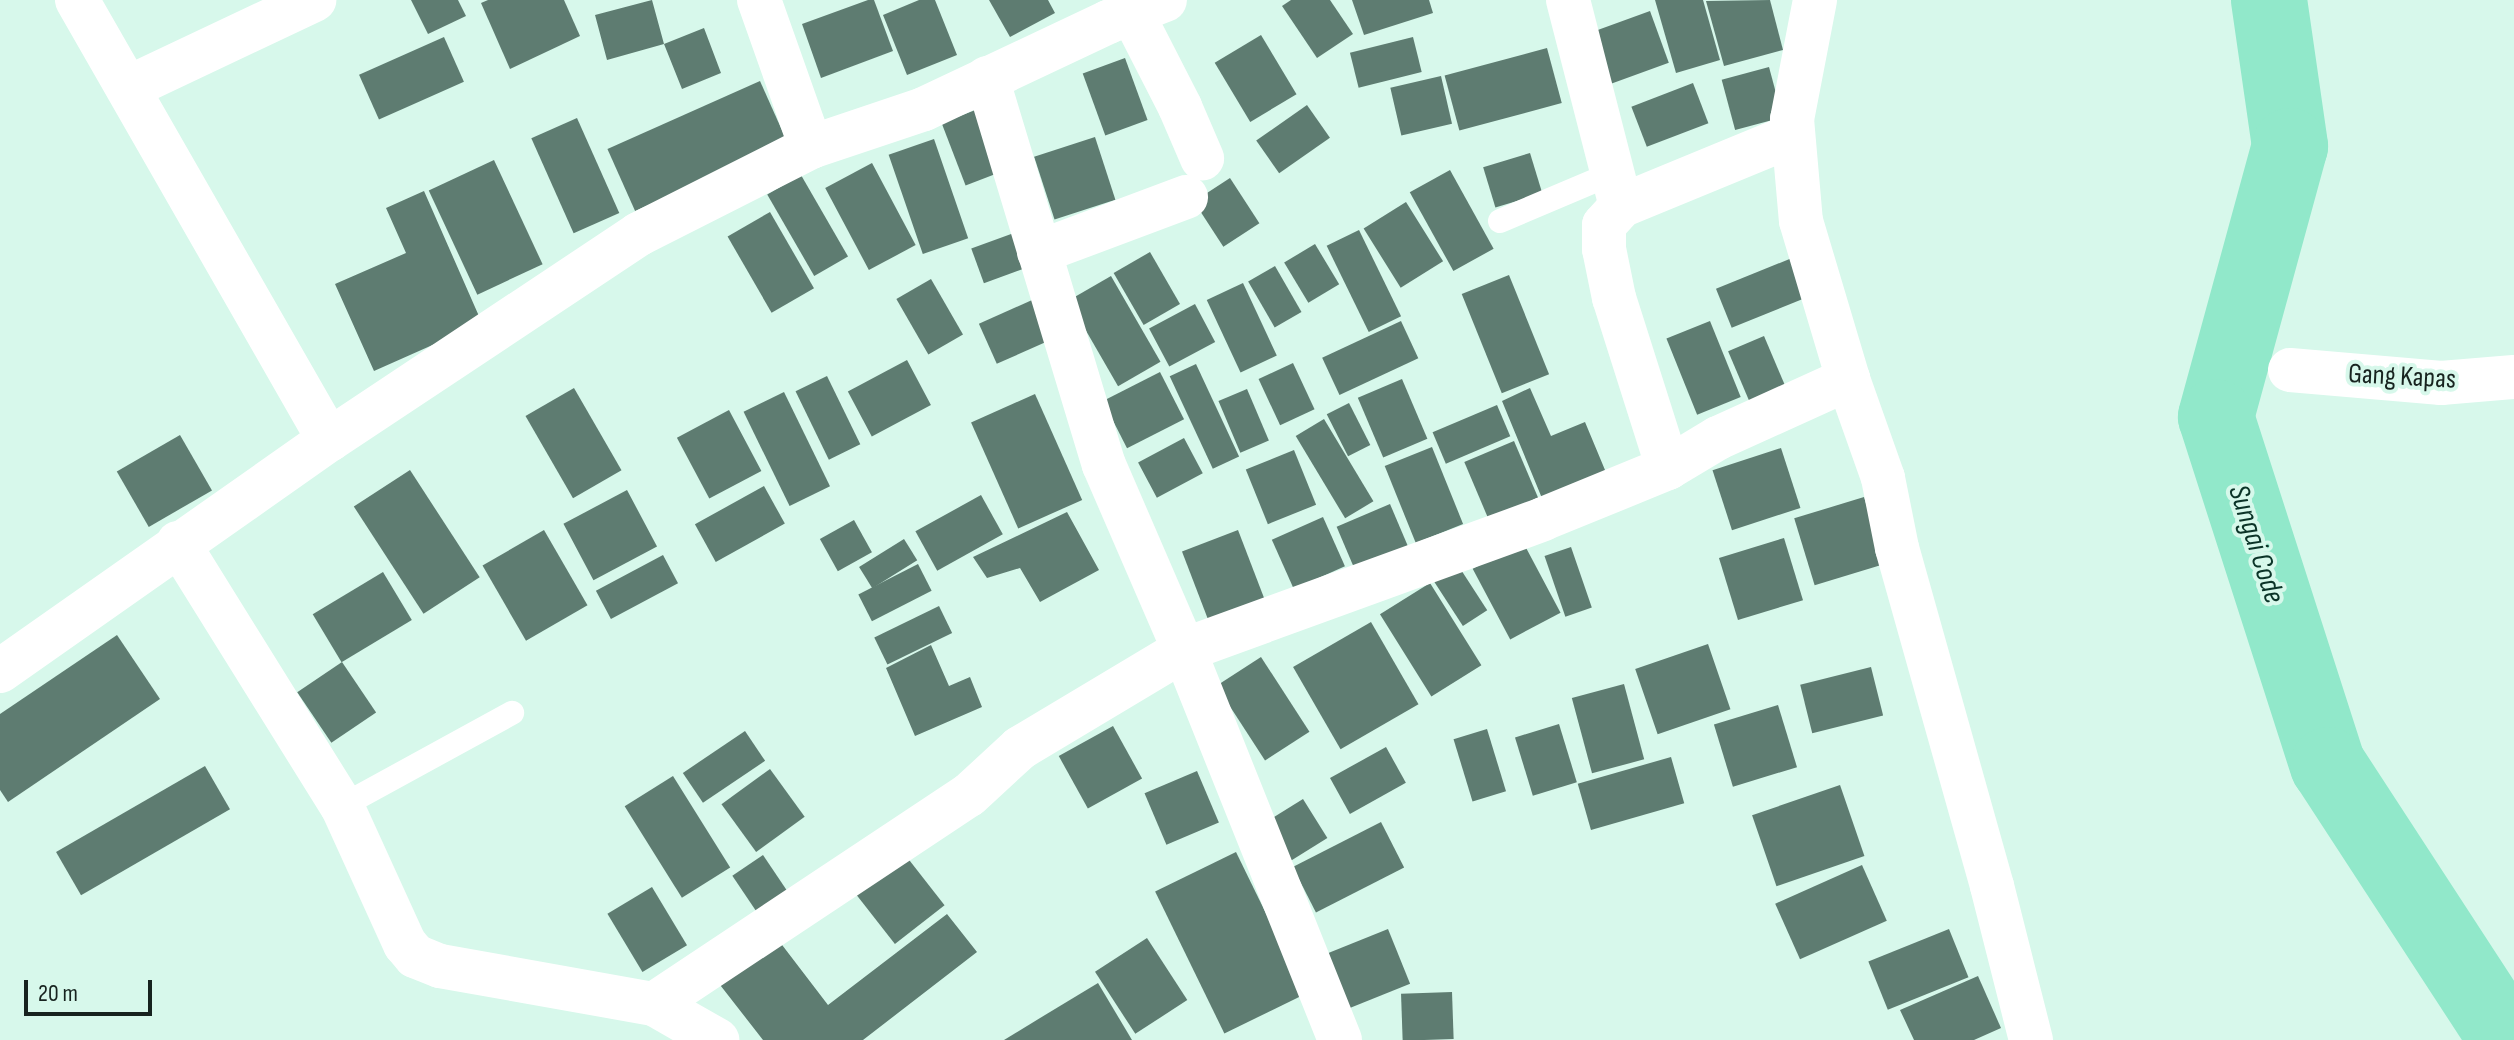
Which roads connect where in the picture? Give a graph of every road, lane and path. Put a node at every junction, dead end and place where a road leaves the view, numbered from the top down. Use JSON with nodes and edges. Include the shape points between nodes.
{"nodes":[{"id":1,"x":77,"y":0,"type":"edge"},
{"id":2,"x":314,"y":0,"type":"edge"},
{"id":3,"x":759,"y":0,"type":"edge"},
{"id":4,"x":1568,"y":0,"type":"edge"},
{"id":5,"x":1815,"y":0,"type":"edge"},
{"id":6,"x":1148,"y":7,"type":"edge"},
{"id":7,"x":987,"y":78,"type":"junction"},
{"id":8,"x":130,"y":87,"type":"junction"},
{"id":9,"x":1793,"y":135,"type":"junction"},
{"id":10,"x":811,"y":147,"type":"junction"},
{"id":11,"x":1617,"y":189,"type":"junction"},
{"id":12,"x":1500,"y":221,"type":"dead end"},
{"id":13,"x":1039,"y":252,"type":"junction"},
{"id":14,"x":2290,"y":370,"type":"dead end"},
{"id":15,"x":2514,"y":377,"type":"edge"},
{"id":16,"x":1848,"y":379,"type":"junction"},
{"id":17,"x":329,"y":440,"type":"junction"},
{"id":18,"x":1668,"y":468,"type":"junction"},
{"id":19,"x":178,"y":543,"type":"junction"},
{"id":20,"x":1184,"y":650,"type":"junction"},
{"id":21,"x":0,"y":671,"type":"edge"},
{"id":22,"x":512,"y":713,"type":"dead end"},
{"id":23,"x":342,"y":806,"type":"junction"},
{"id":24,"x":654,"y":1004,"type":"junction"},
{"id":25,"x":1327,"y":1034,"type":"edge"},
{"id":26,"x":717,"y":1040,"type":"edge"},
{"id":27,"x":2031,"y":1040,"type":"edge"}],
"edges":[{"from":1,"to":8,"type":"street"},
{"from":2,"to":8,"type":"street"},
{"from":3,"to":10,"type":"street"},
{"from":4,"to":11,"type":"street"},
{"from":5,"to":9,"type":"street"},
{"from":6,"to":7,"type":"street"},
{"from":6,"to":13,"type":"street","via":[[1180,107],[1194,177]]},
{"from":7,"to":10,"type":"street","via":[[924,109]]},
{"from":7,"to":13,"type":"street"},
{"from":8,"to":17,"type":"street"},
{"from":9,"to":11,"type":"street"},
{"from":9,"to":16,"type":"street","via":[[1801,221]]},
{"from":10,"to":17,"type":"street","via":[[639,234]]},
{"from":11,"to":12,"type":"lane"},
{"from":11,"to":18,"type":"street","via":[[1604,225],[1604,249],[1614,298]]},
{"from":13,"to":20,"type":"street","via":[[1104,465]]},
{"from":14,"to":15,"type":"street","name":"Gang Kapas","via":[[2441,383]]},
{"from":16,"to":18,"type":"street","via":[[1756,419]]},
{"from":16,"to":27,"type":"street","via":[[1883,478],[1897,548]]},
{"from":17,"to":19,"type":"street"},
{"from":18,"to":20,"type":"street"},
{"from":19,"to":21,"type":"street"},
{"from":19,"to":23,"type":"street"},
{"from":20,"to":24,"type":"street","via":[[1020,748],[969,795]]},
{"from":20,"to":25,"type":"street"},
{"from":22,"to":23,"type":"lane"},
{"from":23,"to":24,"type":"street","via":[[405,944],[425,963]]},
{"from":24,"to":26,"type":"street"}]}
